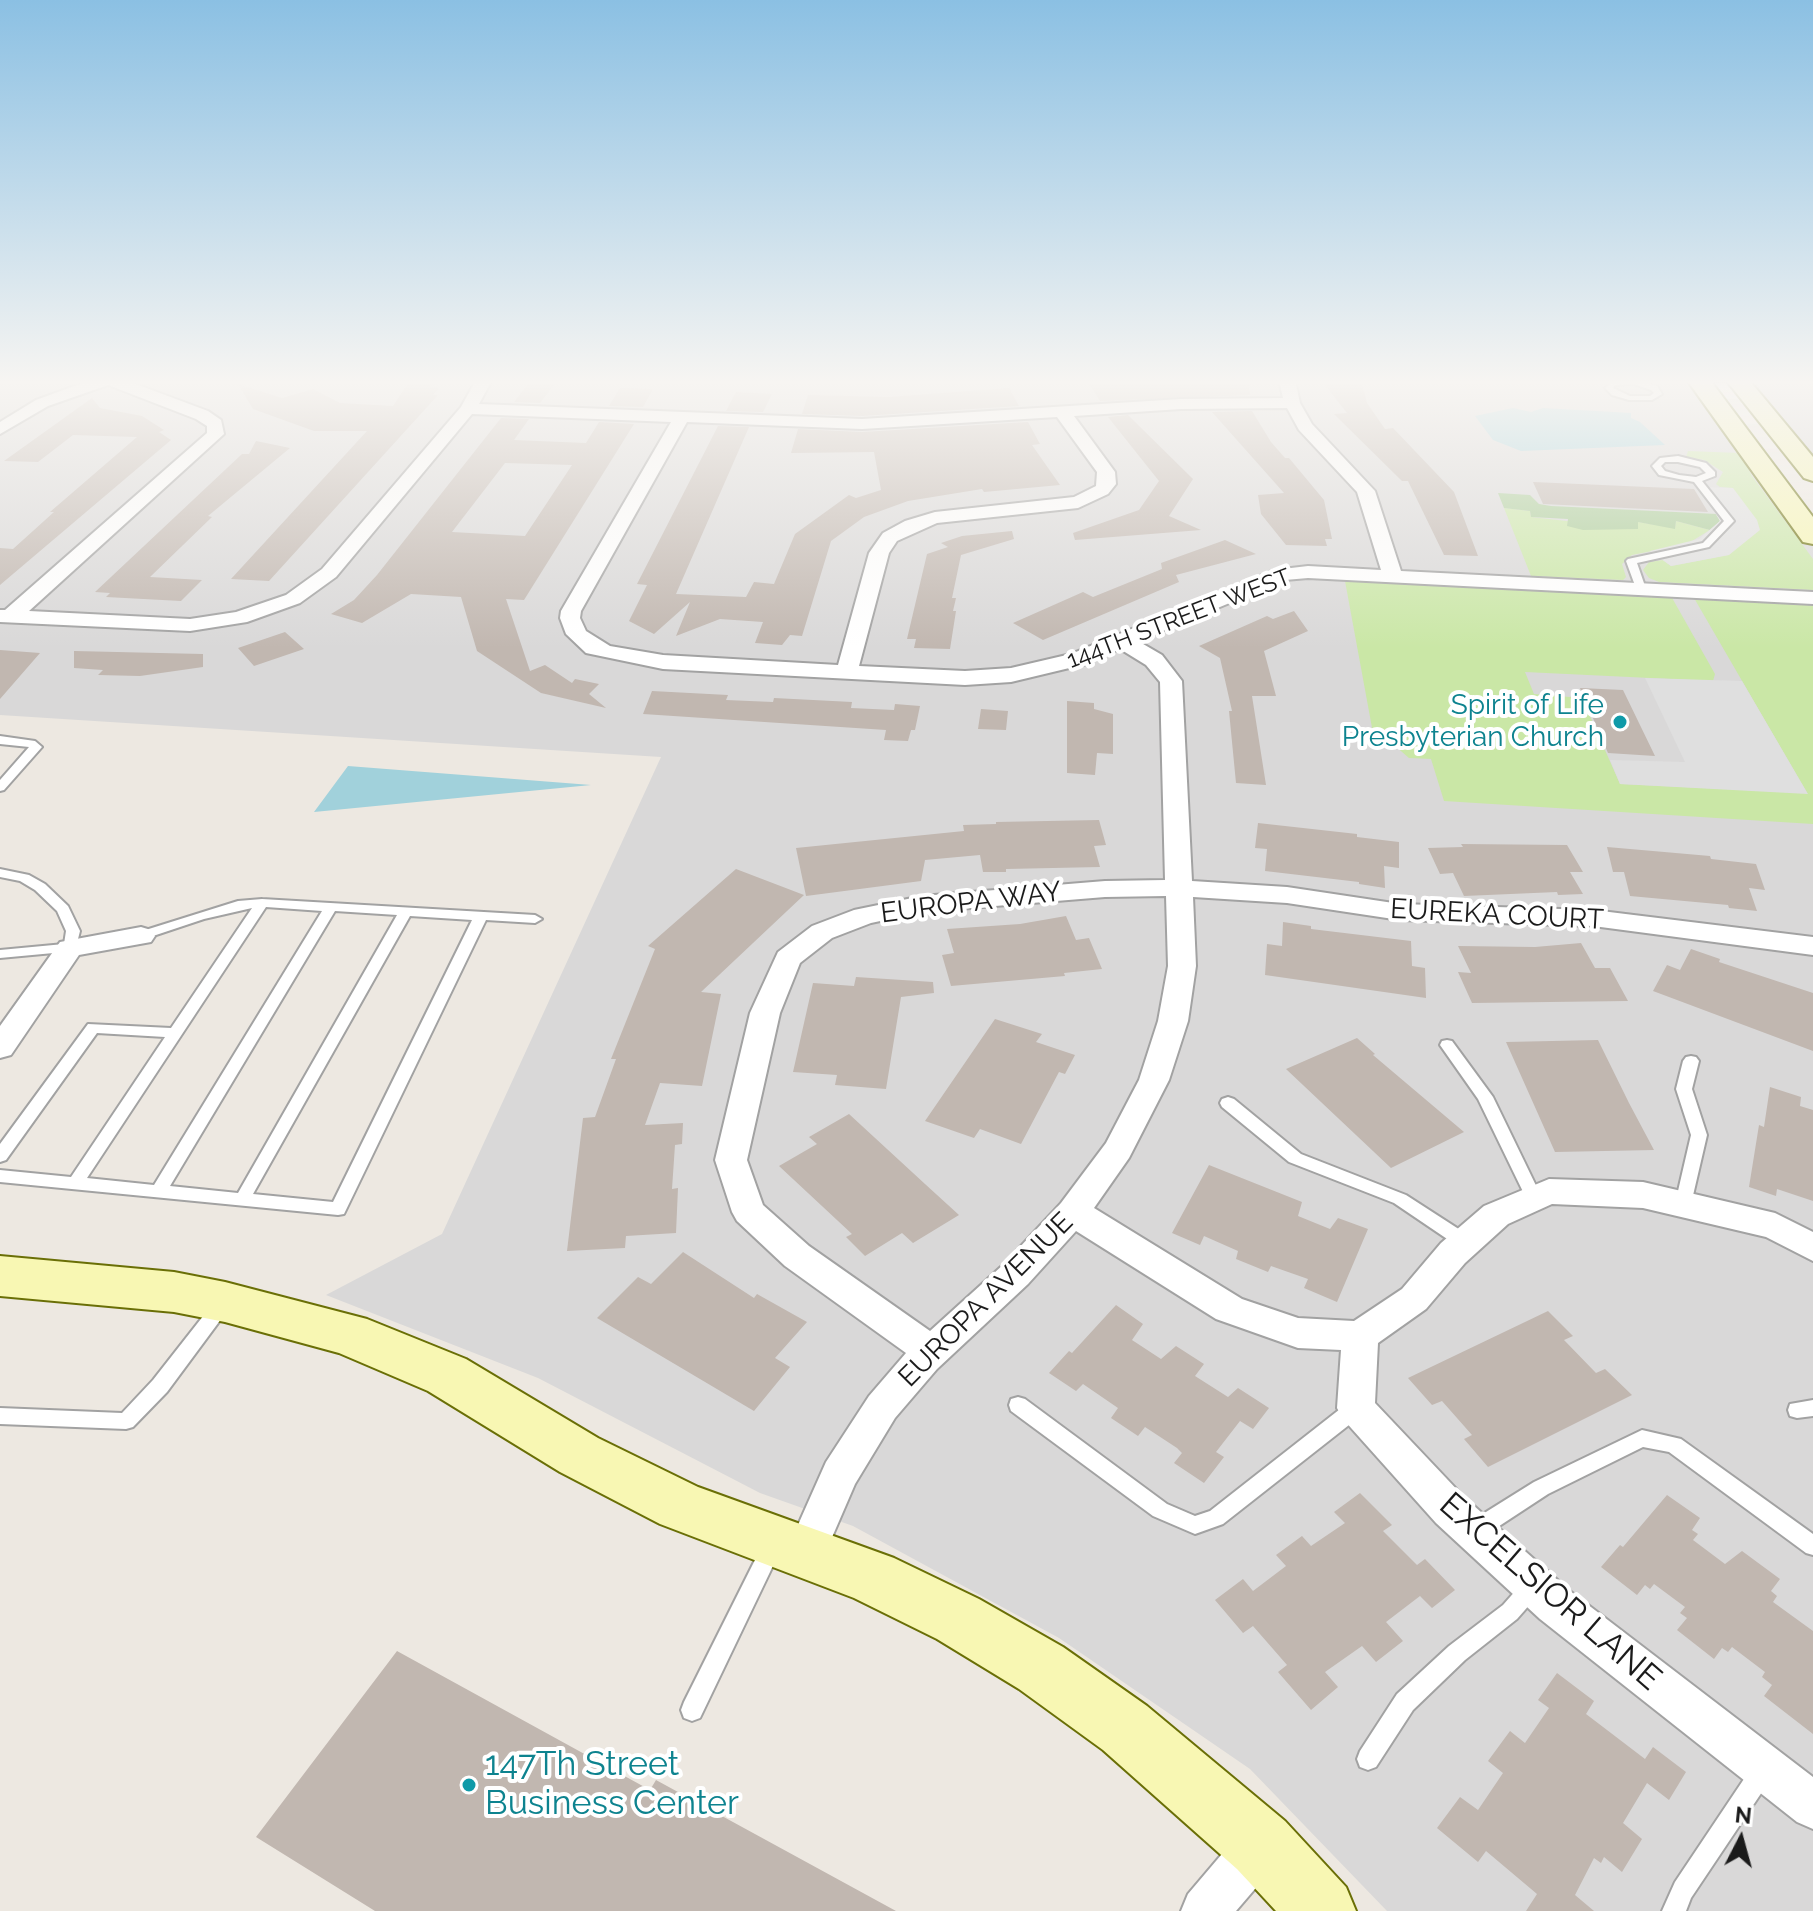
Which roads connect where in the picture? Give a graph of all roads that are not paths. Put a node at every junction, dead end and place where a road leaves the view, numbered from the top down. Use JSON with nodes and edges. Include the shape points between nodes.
{"nodes":[{"id":1,"x":178,"y":469,"type":"edge"},
{"id":2,"x":416,"y":469,"type":"edge"},
{"id":3,"x":653,"y":469,"type":"edge"},
{"id":4,"x":1104,"y":469,"type":"edge"},
{"id":5,"x":1346,"y":469,"type":"edge"},
{"id":6,"x":1660,"y":469,"type":"edge"},
{"id":7,"x":1709,"y":469,"type":"edge"},
{"id":8,"x":1764,"y":469,"type":"edge"},
{"id":9,"x":1697,"y":480,"type":"junction"},
{"id":10,"x":1813,"y":536,"type":"edge"},
{"id":11,"x":1393,"y":576,"type":"junction"},
{"id":12,"x":1641,"y":589,"type":"junction"},
{"id":13,"x":1813,"y":598,"type":"edge"},
{"id":14,"x":6,"y":616,"type":"edge"},
{"id":15,"x":1122,"y":641,"type":"junction"},
{"id":16,"x":847,"y":671,"type":"junction"},
{"id":17,"x":0,"y":740,"type":"edge"},
{"id":18,"x":0,"y":787,"type":"edge"},
{"id":19,"x":0,"y":873,"type":"edge"},
{"id":20,"x":1181,"y":888,"type":"junction"},
{"id":21,"x":262,"y":903,"type":"junction"},
{"id":22,"x":331,"y":907,"type":"junction"},
{"id":23,"x":406,"y":911,"type":"junction"},
{"id":24,"x":481,"y":916,"type":"junction"},
{"id":25,"x":535,"y":919,"type":"dead end"},
{"id":26,"x":141,"y":936,"type":"joint"},
{"id":27,"x":1813,"y":946,"type":"edge"},
{"id":28,"x":70,"y":948,"type":"junction"},
{"id":29,"x":0,"y":954,"type":"edge"},
{"id":30,"x":175,"y":1033,"type":"junction"},
{"id":31,"x":1447,"y":1045,"type":"dead end"},
{"id":32,"x":0,"y":1048,"type":"edge"},
{"id":33,"x":1691,"y":1061,"type":"dead end"},
{"id":34,"x":1228,"y":1103,"type":"dead end"},
{"id":35,"x":0,"y":1156,"type":"edge"},
{"id":36,"x":0,"y":1176,"type":"edge"},
{"id":37,"x":75,"y":1183,"type":"junction"},
{"id":38,"x":159,"y":1191,"type":"junction"},
{"id":39,"x":1534,"y":1198,"type":"junction"},
{"id":40,"x":242,"y":1200,"type":"junction"},
{"id":41,"x":1683,"y":1204,"type":"junction"},
{"id":42,"x":1073,"y":1212,"type":"junction"},
{"id":43,"x":1465,"y":1242,"type":"junction"},
{"id":44,"x":1813,"y":1248,"type":"edge"},
{"id":45,"x":0,"y":1276,"type":"edge"},
{"id":46,"x":225,"y":1302,"type":"junction"},
{"id":47,"x":1360,"y":1336,"type":"junction"},
{"id":48,"x":932,"y":1352,"type":"junction"},
{"id":49,"x":1018,"y":1405,"type":"dead end"},
{"id":50,"x":1356,"y":1408,"type":"junction"},
{"id":51,"x":0,"y":1416,"type":"edge"},
{"id":52,"x":1473,"y":1531,"type":"junction"},
{"id":53,"x":1813,"y":1546,"type":"edge"},
{"id":54,"x":790,"y":1547,"type":"junction"},
{"id":55,"x":1533,"y":1585,"type":"junction"},
{"id":56,"x":692,"y":1710,"type":"dead end"},
{"id":57,"x":1368,"y":1759,"type":"dead end"},
{"id":58,"x":1764,"y":1768,"type":"junction"},
{"id":59,"x":1811,"y":1802,"type":"edge"},
{"id":60,"x":1261,"y":1845,"type":"junction"},
{"id":61,"x":1205,"y":1911,"type":"edge"},
{"id":62,"x":1322,"y":1911,"type":"edge"},
{"id":63,"x":1674,"y":1911,"type":"edge"}],
"edges":[{"from":1,"to":14,"type":"street"},
{"from":2,"to":14,"type":"street","via":[[320,581],[293,599],[250,616],[176,625]]},
{"from":3,"to":16,"type":"street","name":"144TH STREET WEST","via":[[570,618],[577,634],[594,648],[641,660]]},
{"from":4,"to":16,"type":"street","via":[[1107,484],[1078,502],[935,518],[890,537],[879,553]]},
{"from":5,"to":11,"type":"street","via":[[1366,491]]},
{"from":6,"to":9,"type":"lane","via":[[1669,476]]},
{"from":7,"to":9,"type":"lane","via":[[1709,477]]},
{"from":8,"to":10,"type":"street"},
{"from":9,"to":12,"type":"lane","via":[[1729,521],[1706,545],[1631,561]]},
{"from":11,"to":12,"type":"street","name":"144TH STREET WEST"},
{"from":11,"to":15,"type":"street","name":"144TH STREET WEST","via":[[1281,574]]},
{"from":12,"to":13,"type":"street","name":"144TH STREET WEST"},
{"from":15,"to":16,"type":"street","name":"144TH STREET WEST","via":[[1051,667],[1011,675],[965,678]]},
{"from":15,"to":20,"type":"street","name":"EUROPA AVENUE","via":[[1154,660],[1171,681]]},
{"from":17,"to":18,"type":"lane","via":[[36,747]]},
{"from":19,"to":28,"type":"lane","via":[[40,887],[63,909],[73,931]]},
{"from":20,"to":27,"type":"street","name":"EUREKA COURT","via":[[1287,895],[1400,912],[1593,918]]},
{"from":20,"to":42,"type":"street","name":"EUROPA AVENUE","via":[[1182,966],[1173,1021],[1154,1080],[1118,1150]]},
{"from":20,"to":48,"type":"street","name":"EUROPA WAY","via":[[922,904],[864,916],[822,932],[788,958],[765,1013],[731,1160],[749,1212],[797,1256]]},
{"from":21,"to":22,"type":"lane"},
{"from":21,"to":26,"type":"lane","via":[[199,916]]},
{"from":21,"to":30,"type":"lane"},
{"from":22,"to":23,"type":"lane"},
{"from":22,"to":38,"type":"lane"},
{"from":23,"to":24,"type":"lane"},
{"from":23,"to":40,"type":"lane"},
{"from":24,"to":25,"type":"lane"},
{"from":24,"to":40,"type":"lane","via":[[338,1209]]},
{"from":26,"to":28,"type":"street"},
{"from":28,"to":29,"type":"lane"},
{"from":28,"to":32,"type":"street"},
{"from":30,"to":35,"type":"lane","via":[[93,1028]]},
{"from":30,"to":37,"type":"lane"},
{"from":31,"to":39,"type":"lane","via":[[1485,1097]]},
{"from":33,"to":41,"type":"lane","via":[[1684,1089],[1699,1135]]},
{"from":34,"to":43,"type":"lane","via":[[1295,1158],[1400,1199]]},
{"from":36,"to":37,"type":"lane"},
{"from":37,"to":38,"type":"lane"},
{"from":38,"to":40,"type":"lane"},
{"from":39,"to":41,"type":"street","via":[[1549,1191],[1643,1195]]},
{"from":39,"to":43,"type":"street","via":[[1496,1215]]},
{"from":41,"to":44,"type":"street","via":[[1775,1226]]},
{"from":42,"to":47,"type":"street","via":[[1229,1309],[1298,1333]]},
{"from":42,"to":48,"type":"street","name":"EUROPA AVENUE"},
{"from":43,"to":47,"type":"street","via":[[1414,1299]]},
{"from":45,"to":46,"type":"street","via":[[174,1292]]},
{"from":46,"to":51,"type":"lane","via":[[126,1421]]},
{"from":46,"to":54,"type":"street","via":[[349,1334],[447,1375],[636,1485]]},
{"from":47,"to":50,"type":"street"},
{"from":48,"to":54,"type":"street","name":"EUROPA AVENUE","via":[[882,1407],[821,1512]]},
{"from":49,"to":50,"type":"lane","via":[[1160,1510],[1195,1525],[1216,1518]]},
{"from":50,"to":52,"type":"street","name":"EXCELSIOR LANE"},
{"from":52,"to":53,"type":"lane","via":[[1541,1488],[1642,1438],[1674,1445]]},
{"from":52,"to":55,"type":"street","name":"EXCELSIOR LANE"},
{"from":54,"to":56,"type":"lane"},
{"from":54,"to":60,"type":"street","via":[[873,1578],[1041,1668],[1125,1728]]},
{"from":55,"to":57,"type":"lane","via":[[1510,1612],[1405,1702]]},
{"from":55,"to":58,"type":"street","name":"EXCELSIOR LANE"},
{"from":58,"to":59,"type":"street","name":"EXCELSIOR LANE"},
{"from":58,"to":63,"type":"lane"},
{"from":60,"to":61,"type":"street"},
{"from":60,"to":62,"type":"street"}]}
